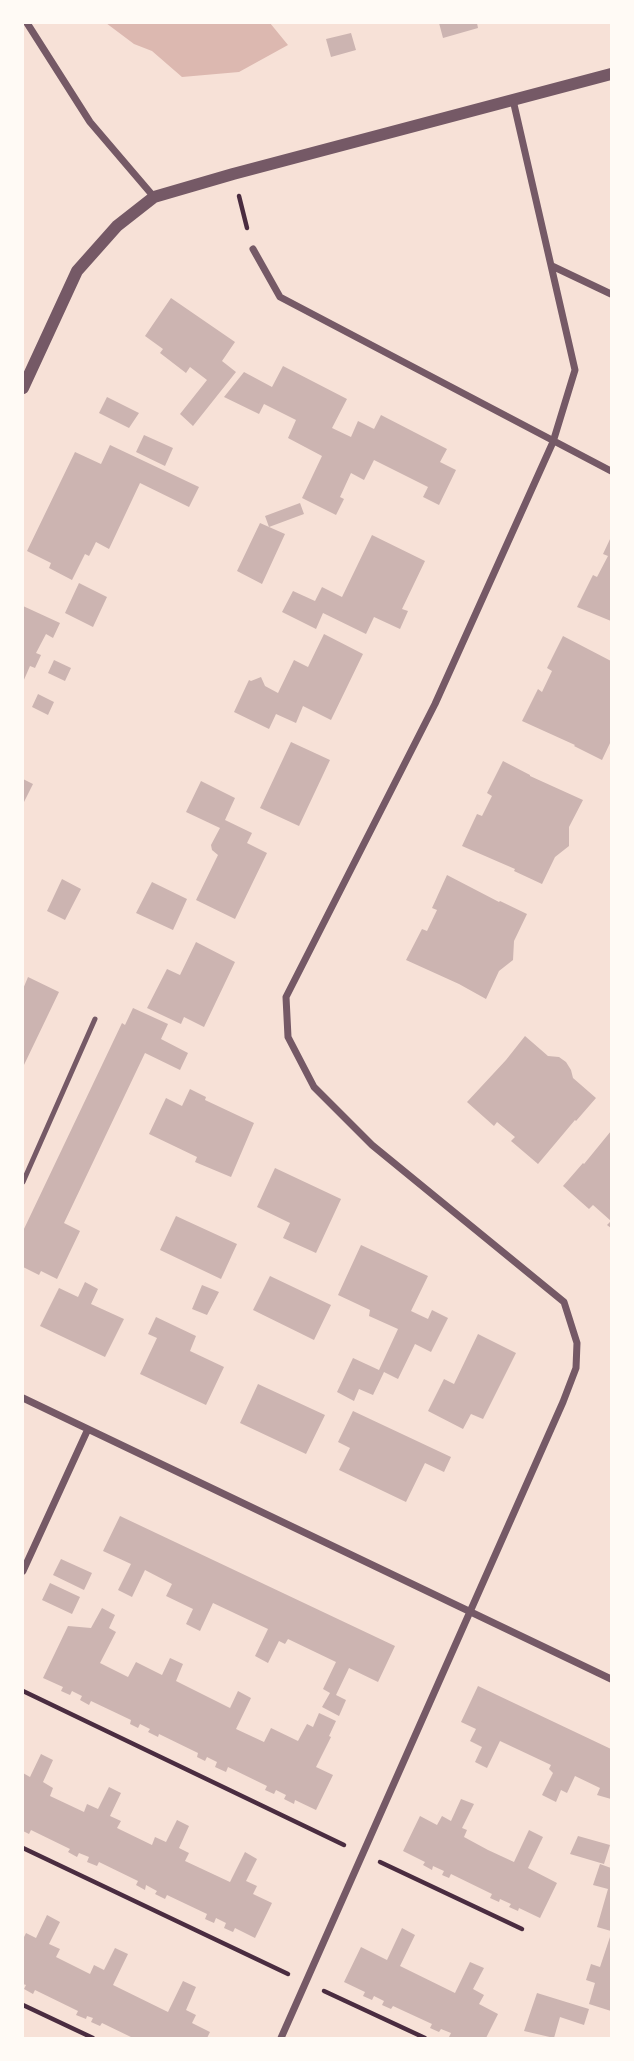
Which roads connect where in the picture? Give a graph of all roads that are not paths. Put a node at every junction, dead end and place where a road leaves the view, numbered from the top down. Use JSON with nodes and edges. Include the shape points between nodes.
{"nodes":[{"id":1,"x":27,"y":23,"type":"edge"},
{"id":2,"x":611,"y":74,"type":"edge"},
{"id":3,"x":513,"y":100,"type":"junction"},
{"id":4,"x":154,"y":197,"type":"junction"},
{"id":5,"x":253,"y":249,"type":"road end"},
{"id":6,"x":551,"y":266,"type":"junction"},
{"id":7,"x":611,"y":294,"type":"edge"},
{"id":8,"x":23,"y":388,"type":"edge"},
{"id":9,"x":553,"y":442,"type":"junction"},
{"id":10,"x":611,"y":471,"type":"edge"},
{"id":11,"x":95,"y":1019,"type":"dead end"},
{"id":12,"x":23,"y":1182,"type":"edge"},
{"id":13,"x":23,"y":1398,"type":"edge"},
{"id":14,"x":88,"y":1429,"type":"junction"},
{"id":15,"x":23,"y":1571,"type":"edge"},
{"id":16,"x":470,"y":1611,"type":"junction"},
{"id":17,"x":611,"y":1679,"type":"edge"},
{"id":18,"x":281,"y":2038,"type":"edge"}],
"edges":[{"from":1,"to":4,"type":"street","via":[[90,122]]},
{"from":2,"to":3,"type":"street"},
{"from":3,"to":4,"type":"street"},
{"from":3,"to":6,"type":"street"},
{"from":4,"to":8,"type":"street","via":[[117,226],[77,271]]},
{"from":5,"to":9,"type":"street","via":[[280,297]]},
{"from":6,"to":7,"type":"street"},
{"from":6,"to":9,"type":"street","via":[[575,370]]},
{"from":9,"to":10,"type":"street"},
{"from":9,"to":16,"type":"street","via":[[435,704],[286,997],[288,1038],[314,1087],[372,1145],[564,1302],[571,1321],[577,1343],[576,1368]]},
{"from":11,"to":12,"type":"lane"},
{"from":13,"to":14,"type":"street"},
{"from":14,"to":15,"type":"street"},
{"from":14,"to":16,"type":"street"},
{"from":16,"to":17,"type":"street"},
{"from":16,"to":18,"type":"street"}]}
